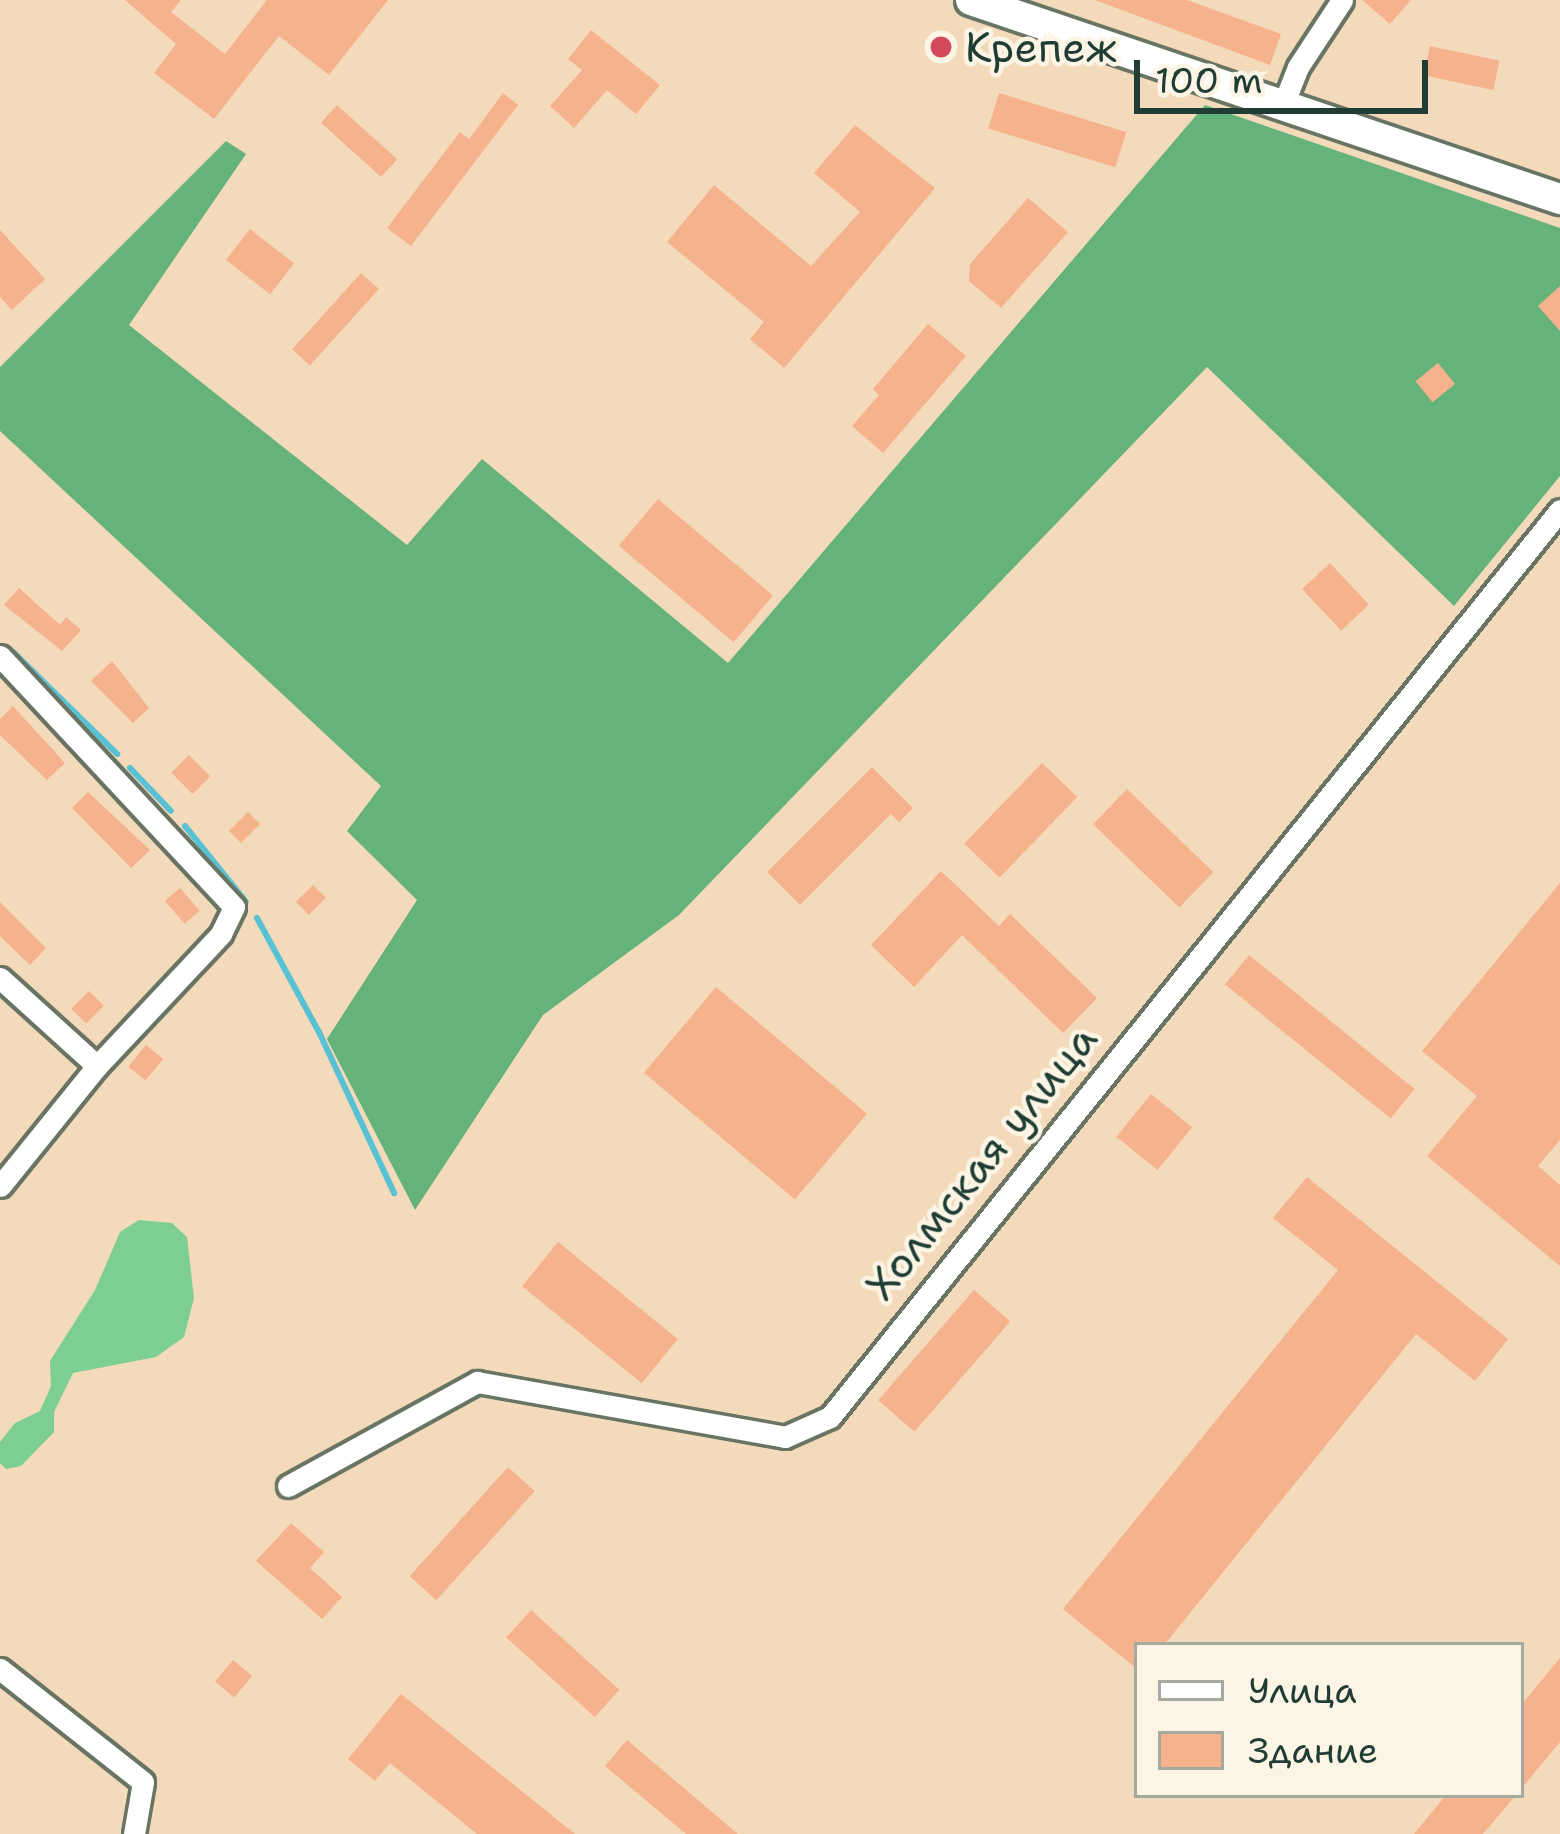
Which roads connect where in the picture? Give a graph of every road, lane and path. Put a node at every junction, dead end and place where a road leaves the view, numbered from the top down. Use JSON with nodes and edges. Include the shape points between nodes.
{"nodes":[{"id":1,"x":970,"y":0,"type":"edge"},
{"id":2,"x":1342,"y":0,"type":"edge"},
{"id":3,"x":1283,"y":105,"type":"junction"},
{"id":4,"x":1560,"y":199,"type":"edge"},
{"id":5,"x":1560,"y":510,"type":"edge"},
{"id":6,"x":0,"y":656,"type":"edge"},
{"id":7,"x":0,"y":979,"type":"edge"},
{"id":8,"x":97,"y":1066,"type":"junction"},
{"id":9,"x":0,"y":1186,"type":"edge"},
{"id":10,"x":288,"y":1486,"type":"dead end"},
{"id":11,"x":0,"y":1669,"type":"edge"},
{"id":12,"x":134,"y":1834,"type":"edge"}],
"edges":[{"from":1,"to":3,"type":"main road"},
{"from":2,"to":3,"type":"street"},
{"from":3,"to":4,"type":"main road"},
{"from":5,"to":10,"type":"street","name":"Холмская улица","via":[[830,1418],[785,1437],[477,1382]]},
{"from":6,"to":8,"type":"street","via":[[235,907],[220,934]]},
{"from":7,"to":8,"type":"street"},
{"from":8,"to":9,"type":"street"},
{"from":11,"to":12,"type":"street","via":[[143,1781]]}]}
